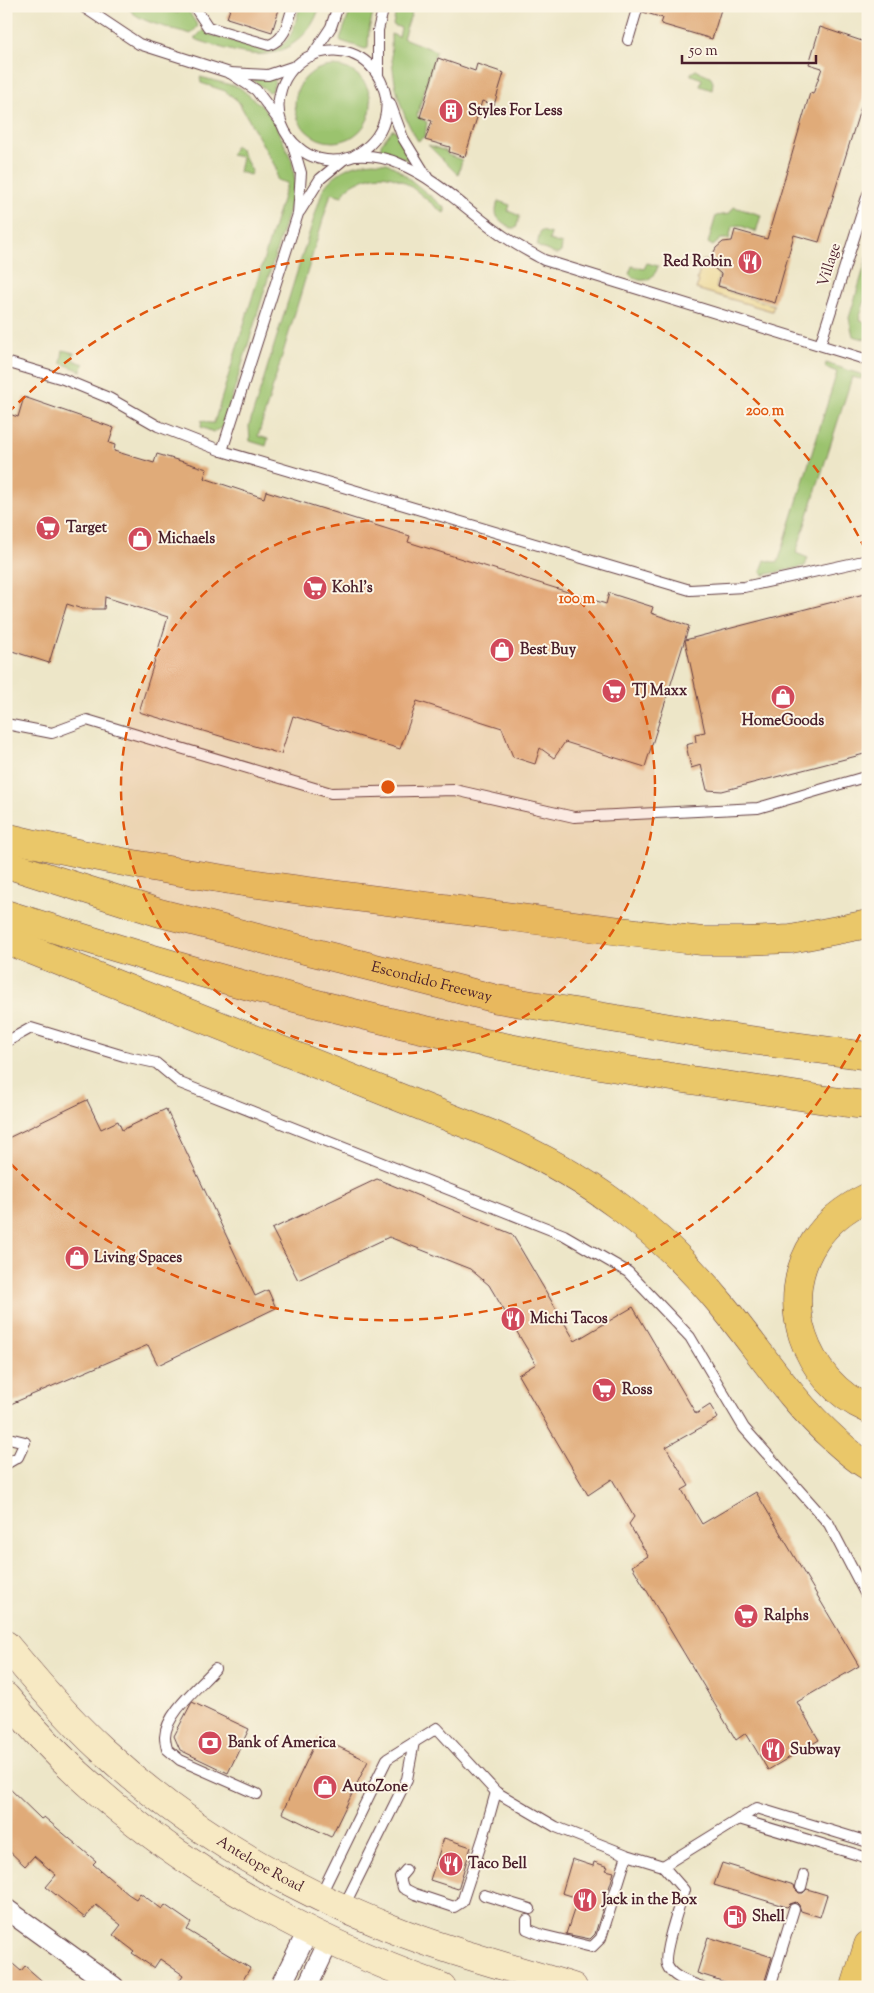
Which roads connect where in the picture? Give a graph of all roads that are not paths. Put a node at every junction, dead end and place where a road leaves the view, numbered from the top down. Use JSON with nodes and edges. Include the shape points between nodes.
{"nodes":[{"id":1,"x":82,"y":6,"type":"edge"},
{"id":2,"x":194,"y":6,"type":"edge"},
{"id":3,"x":292,"y":6,"type":"edge"},
{"id":4,"x":338,"y":6,"type":"edge"},
{"id":5,"x":384,"y":6,"type":"edge"},
{"id":6,"x":638,"y":6,"type":"edge"},
{"id":7,"x":628,"y":40,"type":"dead end"},
{"id":8,"x":312,"y":56,"type":"junction"},
{"id":9,"x":296,"y":66,"type":"junction"},
{"id":10,"x":230,"y":73,"type":"junction"},
{"id":11,"x":378,"y":75,"type":"junction"},
{"id":12,"x":386,"y":93,"type":"junction"},
{"id":13,"x":282,"y":125,"type":"junction"},
{"id":14,"x":292,"y":141,"type":"junction"},
{"id":15,"x":354,"y":156,"type":"junction"},
{"id":16,"x":343,"y":160,"type":"junction"},
{"id":17,"x":427,"y":178,"type":"junction"},
{"id":18,"x":868,"y":194,"type":"edge"},
{"id":19,"x":298,"y":214,"type":"junction"},
{"id":20,"x":820,"y":345,"type":"junction"},
{"id":21,"x":868,"y":360,"type":"edge"},
{"id":22,"x":6,"y":362,"type":"edge"},
{"id":23,"x":222,"y":451,"type":"junction"},
{"id":24,"x":868,"y":560,"type":"edge"},
{"id":25,"x":6,"y":724,"type":"edge"},
{"id":26,"x":868,"y":776,"type":"edge"},
{"id":27,"x":6,"y":837,"type":"edge"},
{"id":28,"x":6,"y":864,"type":"edge"},
{"id":29,"x":6,"y":914,"type":"edge"},
{"id":30,"x":868,"y":924,"type":"edge"},
{"id":31,"x":6,"y":940,"type":"edge"},
{"id":32,"x":6,"y":1042,"type":"edge"},
{"id":33,"x":868,"y":1056,"type":"edge"},
{"id":34,"x":868,"y":1105,"type":"edge"},
{"id":35,"x":868,"y":1197,"type":"edge"},
{"id":36,"x":868,"y":1409,"type":"edge"},
{"id":37,"x":6,"y":1440,"type":"edge"},
{"id":38,"x":6,"y":1464,"type":"edge"},
{"id":39,"x":868,"y":1466,"type":"edge"},
{"id":40,"x":868,"y":1599,"type":"edge"},
{"id":41,"x":6,"y":1645,"type":"edge"},
{"id":42,"x":214,"y":1670,"type":"dead end"},
{"id":43,"x":6,"y":1697,"type":"edge"},
{"id":44,"x":414,"y":1742,"type":"junction"},
{"id":45,"x":496,"y":1792,"type":"junction"},
{"id":46,"x":257,"y":1794,"type":"dead end"},
{"id":47,"x":739,"y":1819,"type":"junction"},
{"id":48,"x":157,"y":1838,"type":"junction"},
{"id":49,"x":868,"y":1842,"type":"edge"},
{"id":50,"x":627,"y":1855,"type":"junction"},
{"id":51,"x":868,"y":1858,"type":"edge"},
{"id":52,"x":663,"y":1866,"type":"junction"},
{"id":53,"x":406,"y":1870,"type":"dead end"},
{"id":54,"x":804,"y":1874,"type":"dead end"},
{"id":55,"x":801,"y":1887,"type":"dead end"},
{"id":56,"x":484,"y":1895,"type":"dead end"},
{"id":57,"x":331,"y":1902,"type":"junction"},
{"id":58,"x":6,"y":1909,"type":"edge"},
{"id":59,"x":530,"y":1909,"type":"dead end"},
{"id":60,"x":794,"y":1909,"type":"dead end"},
{"id":61,"x":526,"y":1920,"type":"dead end"},
{"id":62,"x":319,"y":1936,"type":"junction"},
{"id":63,"x":868,"y":1944,"type":"edge"},
{"id":64,"x":483,"y":1961,"type":"junction"},
{"id":65,"x":114,"y":1987,"type":"edge"},
{"id":66,"x":280,"y":1987,"type":"edge"},
{"id":67,"x":307,"y":1987,"type":"edge"},
{"id":68,"x":442,"y":1987,"type":"edge"},
{"id":69,"x":574,"y":1987,"type":"edge"},
{"id":70,"x":702,"y":1987,"type":"edge"},
{"id":71,"x":770,"y":1987,"type":"edge"},
{"id":72,"x":855,"y":1987,"type":"edge"}],
"edges":[{"from":1,"to":10,"type":"lane","via":[[139,44]]},
{"from":2,"to":3,"type":"lane","via":[[208,27],[269,45],[275,43],[288,26]]},
{"from":4,"to":8,"type":"lane","via":[[331,27]]},
{"from":5,"to":11,"type":"lane","via":[[378,30]]},
{"from":6,"to":7,"type":"lane"},
{"from":8,"to":9,"type":"lane"},
{"from":8,"to":11,"type":"lane","via":[[332,51],[352,54]]},
{"from":9,"to":10,"type":"lane","via":[[268,75]]},
{"from":9,"to":13,"type":"lane","via":[[280,93]]},
{"from":10,"to":13,"type":"lane","via":[[256,90]]},
{"from":11,"to":12,"type":"lane"},
{"from":12,"to":15,"type":"lane","via":[[387,112],[382,130],[370,146]]},
{"from":12,"to":17,"type":"lane","via":[[403,138]]},
{"from":13,"to":14,"type":"lane"},
{"from":14,"to":16,"type":"lane","via":[[319,159]]},
{"from":14,"to":19,"type":"lane","via":[[301,173]]},
{"from":15,"to":16,"type":"lane"},
{"from":15,"to":17,"type":"lane","via":[[372,156],[399,163]]},
{"from":16,"to":19,"type":"lane","via":[[320,179]]},
{"from":17,"to":20,"type":"lane","via":[[508,240],[544,260]]},
{"from":18,"to":20,"type":"lane","name":"Village"},
{"from":19,"to":23,"type":"lane"},
{"from":20,"to":21,"type":"lane"},
{"from":22,"to":23,"type":"lane","via":[[64,379],[109,398],[158,426]]},
{"from":23,"to":24,"type":"lane","via":[[690,590],[744,587]]},
{"from":25,"to":26,"type":"lane","via":[[52,733],[87,720],[332,794],[455,790],[574,816],[758,808]]},
{"from":27,"to":30,"type":"main road","via":[[173,872],[270,887],[702,941],[791,939]]},
{"from":28,"to":33,"type":"main road","name":"Escondido Freeway","via":[[160,913],[497,998],[713,1035]]},
{"from":29,"to":34,"type":"main road","via":[[230,981],[432,1032],[656,1076]]},
{"from":31,"to":39,"type":"main road","via":[[496,1136],[579,1178],[668,1245],[722,1304],[802,1407],[844,1448]]},
{"from":32,"to":40,"type":"lane","via":[[30,1028],[156,1063],[180,1083],[564,1235],[628,1272],[690,1337],[744,1428],[829,1524]]},
{"from":35,"to":36,"type":"main road","via":[[840,1214],[816,1239],[802,1273],[798,1310],[804,1344],[821,1373],[845,1396]]},
{"from":37,"to":38,"type":"lane","via":[[25,1442],[18,1457]]},
{"from":41,"to":57,"type":"main road","name":"Antelope Road","via":[[52,1700],[103,1751],[164,1802],[224,1844]]},
{"from":42,"to":46,"type":"lane","via":[[171,1719],[165,1736],[167,1749],[180,1760]]},
{"from":43,"to":48,"type":"main road","via":[[105,1798]]},
{"from":44,"to":45,"type":"lane","via":[[437,1728]]},
{"from":44,"to":57,"type":"lane","via":[[408,1779]]},
{"from":44,"to":57,"type":"lane","via":[[387,1758]]},
{"from":45,"to":50,"type":"lane","via":[[556,1827]]},
{"from":45,"to":53,"type":"lane","via":[[462,1902],[454,1907],[403,1888],[400,1877]]},
{"from":47,"to":49,"type":"lane","via":[[757,1808]]},
{"from":47,"to":51,"type":"lane"},
{"from":47,"to":52,"type":"lane"},
{"from":48,"to":57,"type":"main road","via":[[185,1842],[303,1908],[325,1912]]},
{"from":48,"to":62,"type":"main road","via":[[216,1879]]},
{"from":50,"to":52,"type":"lane"},
{"from":50,"to":61,"type":"lane","via":[[601,1938],[592,1947],[527,1929]]},
{"from":52,"to":70,"type":"lane","via":[[684,1890],[667,1949],[667,1967]]},
{"from":54,"to":55,"type":"lane"},
{"from":56,"to":59,"type":"lane"},
{"from":57,"to":64,"type":"main road","name":"Antelope Road","via":[[390,1928]]},
{"from":58,"to":65,"type":"street"},
{"from":60,"to":71,"type":"lane"},
{"from":62,"to":64,"type":"main road","via":[[345,1927],[446,1966]]},
{"from":62,"to":66,"type":"street"},
{"from":62,"to":67,"type":"street"},
{"from":62,"to":68,"type":"main road"},
{"from":63,"to":72,"type":"main road"},
{"from":64,"to":69,"type":"main road","name":"Antelope Road"}]}
